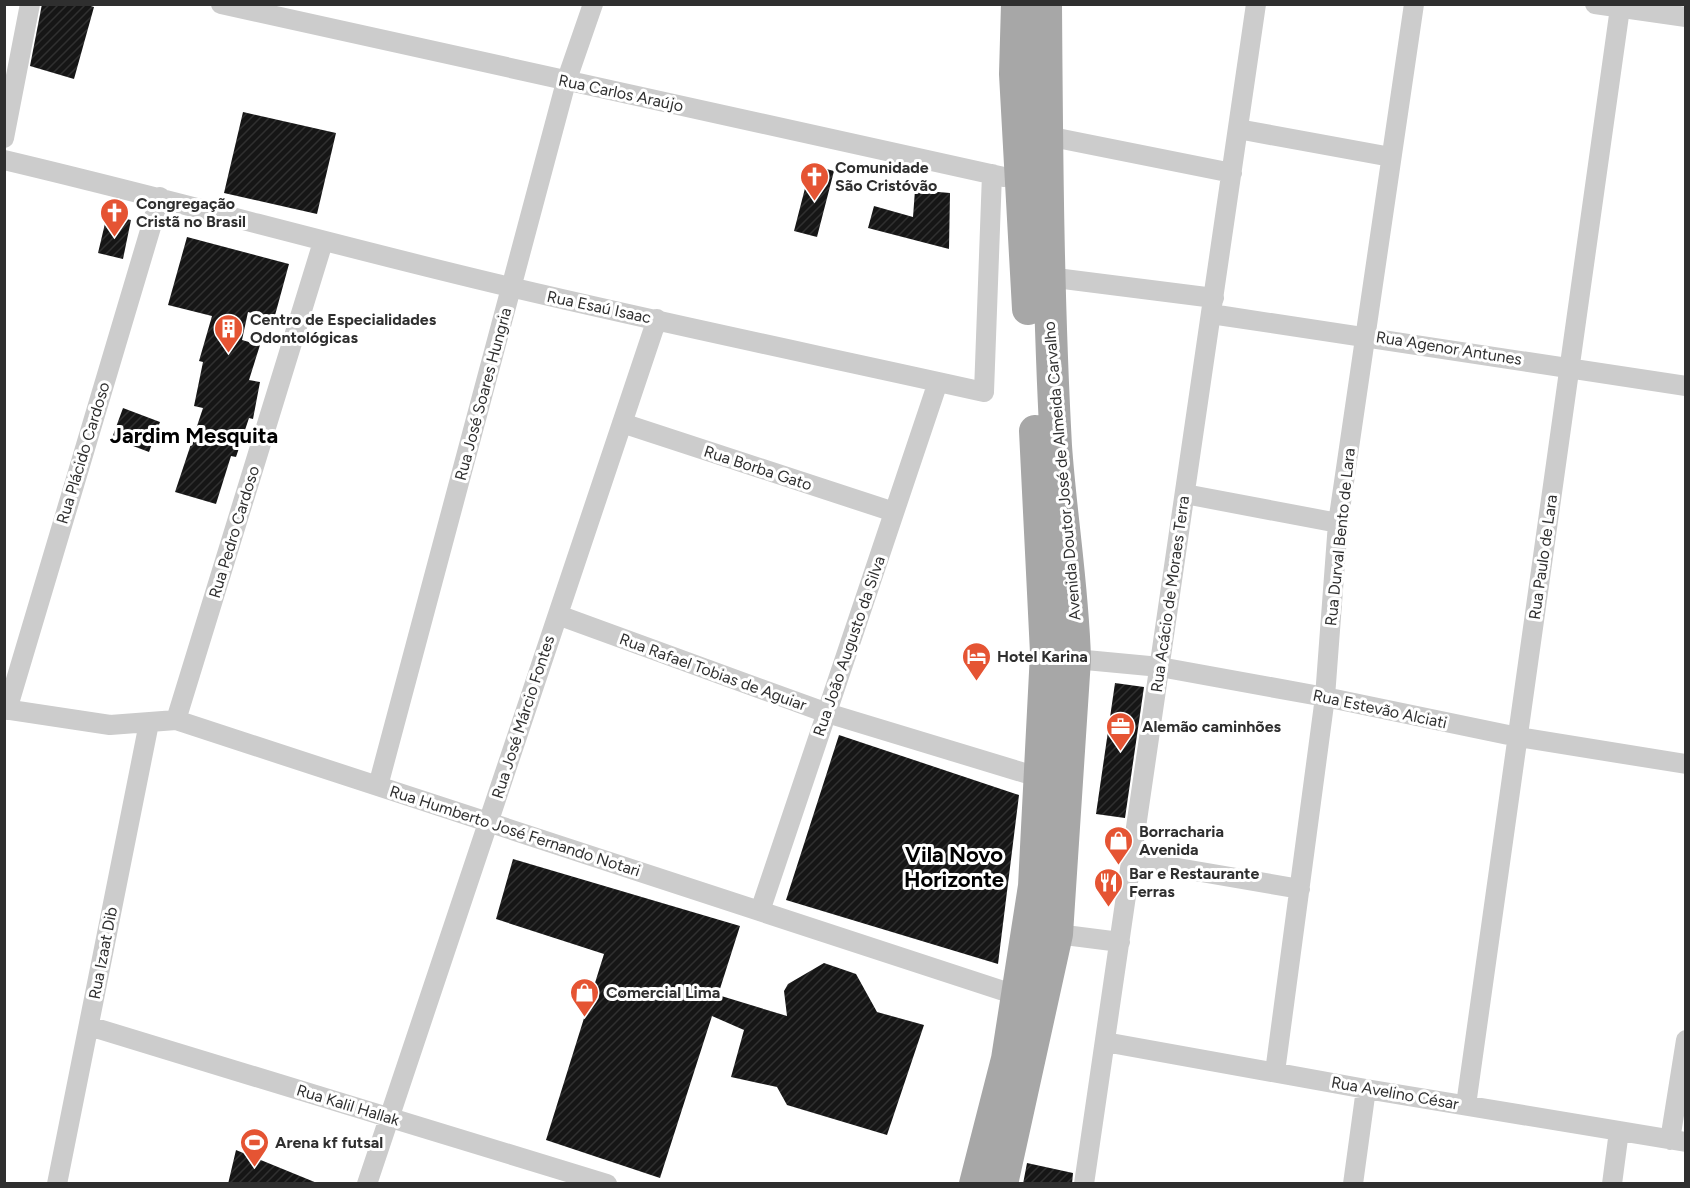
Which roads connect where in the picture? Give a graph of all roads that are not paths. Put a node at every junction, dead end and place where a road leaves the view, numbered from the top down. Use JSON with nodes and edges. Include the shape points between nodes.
{"nodes":[{"id":1,"x":30,"y":4,"type":"edge"},
{"id":2,"x":221,"y":4,"type":"edge"},
{"id":3,"x":593,"y":4,"type":"edge"},
{"id":4,"x":1017,"y":4,"type":"edge"},
{"id":5,"x":1046,"y":4,"type":"edge"},
{"id":6,"x":1257,"y":4,"type":"edge"},
{"id":7,"x":1414,"y":4,"type":"edge"},
{"id":8,"x":1595,"y":4,"type":"edge"},
{"id":9,"x":1620,"y":8,"type":"junction"},
{"id":10,"x":1686,"y":17,"type":"edge"},
{"id":11,"x":566,"y":82,"type":"junction"},
{"id":12,"x":1238,"y":129,"type":"junction"},
{"id":13,"x":1047,"y":136,"type":"junction"},
{"id":14,"x":4,"y":138,"type":"edge"},
{"id":15,"x":1391,"y":157,"type":"junction"},
{"id":16,"x":4,"y":160,"type":"edge"},
{"id":17,"x":1232,"y":173,"type":"junction"},
{"id":18,"x":1007,"y":177,"type":"junction"},
{"id":19,"x":160,"y":197,"type":"junction"},
{"id":20,"x":323,"y":242,"type":"junction"},
{"id":21,"x":1048,"y":277,"type":"junction"},
{"id":22,"x":511,"y":288,"type":"junction"},
{"id":23,"x":1213,"y":306,"type":"junction"},
{"id":24,"x":657,"y":320,"type":"junction"},
{"id":25,"x":1365,"y":335,"type":"junction"},
{"id":26,"x":1570,"y":368,"type":"junction"},
{"id":27,"x":938,"y":382,"type":"junction"},
{"id":28,"x":1686,"y":386,"type":"edge"},
{"id":29,"x":622,"y":423,"type":"junction"},
{"id":30,"x":1185,"y":494,"type":"junction"},
{"id":31,"x":894,"y":512,"type":"junction"},
{"id":32,"x":1338,"y":523,"type":"junction"},
{"id":33,"x":558,"y":615,"type":"junction"},
{"id":34,"x":1075,"y":659,"type":"junction"},
{"id":35,"x":1160,"y":666,"type":"junction"},
{"id":36,"x":1324,"y":697,"type":"junction"},
{"id":37,"x":6,"y":710,"type":"edge"},
{"id":38,"x":827,"y":713,"type":"junction"},
{"id":39,"x":176,"y":720,"type":"junction"},
{"id":40,"x":149,"y":723,"type":"junction"},
{"id":41,"x":1518,"y":737,"type":"junction"},
{"id":42,"x":1686,"y":764,"type":"edge"},
{"id":43,"x":1041,"y":778,"type":"junction"},
{"id":44,"x":378,"y":786,"type":"junction"},
{"id":45,"x":488,"y":822,"type":"junction"},
{"id":46,"x":1131,"y":860,"type":"junction"},
{"id":47,"x":1300,"y":889,"type":"junction"},
{"id":48,"x":760,"y":911,"type":"junction"},
{"id":49,"x":1057,"y":934,"type":"junction"},
{"id":50,"x":1119,"y":942,"type":"junction"},
{"id":51,"x":1019,"y":996,"type":"junction"},
{"id":52,"x":88,"y":1026,"type":"junction"},
{"id":53,"x":1686,"y":1040,"type":"edge"},
{"id":54,"x":1105,"y":1042,"type":"junction"},
{"id":55,"x":1275,"y":1072,"type":"junction"},
{"id":56,"x":1366,"y":1089,"type":"junction"},
{"id":57,"x":1466,"y":1106,"type":"junction"},
{"id":58,"x":389,"y":1118,"type":"junction"},
{"id":59,"x":1619,"y":1131,"type":"junction"},
{"id":60,"x":1678,"y":1141,"type":"edge"},
{"id":61,"x":57,"y":1184,"type":"edge"},
{"id":62,"x":367,"y":1184,"type":"edge"},
{"id":63,"x":607,"y":1184,"type":"edge"},
{"id":64,"x":975,"y":1184,"type":"edge"},
{"id":65,"x":1002,"y":1184,"type":"edge"},
{"id":66,"x":1084,"y":1184,"type":"edge"},
{"id":67,"x":1353,"y":1184,"type":"edge"},
{"id":68,"x":1612,"y":1184,"type":"edge"}],
"edges":[{"from":1,"to":14,"type":"street"},
{"from":2,"to":11,"type":"street","name":"Rua Carlos Araújo"},
{"from":3,"to":11,"type":"street","name":"Rua José Soares Hungria"},
{"from":4,"to":18,"type":"main road","name":"Avenida Doutor José de Almeida Carvalho"},
{"from":5,"to":13,"type":"main road","name":"Avenida Doutor José de Almeida Carvalho"},
{"from":6,"to":12,"type":"street","name":"Rua Acácio de Moraes Terra"},
{"from":7,"to":15,"type":"street","name":"Rua Durval Bento de Lara"},
{"from":8,"to":9,"type":"street"},
{"from":9,"to":10,"type":"street"},
{"from":9,"to":26,"type":"street","name":"Rua Paulo de Lara"},
{"from":11,"to":18,"type":"street","name":"Rua Carlos Araújo"},
{"from":11,"to":22,"type":"street","name":"Rua José Soares Hungria"},
{"from":12,"to":15,"type":"street"},
{"from":12,"to":17,"type":"street","name":"Rua Acácio de Moraes Terra"},
{"from":13,"to":17,"type":"street"},
{"from":13,"to":21,"type":"main road","name":"Avenida Doutor José de Almeida Carvalho"},
{"from":15,"to":25,"type":"street","name":"Rua Durval Bento de Lara"},
{"from":16,"to":19,"type":"street","name":"Rua Esaú Isaac"},
{"from":17,"to":23,"type":"street","name":"Rua Acácio de Moraes Terra"},
{"from":18,"to":27,"type":"street","name":"Rua Esaú Isaac","via":[[984,392]]},
{"from":18,"to":43,"type":"main road","name":"Avenida Doutor José de Almeida Carvalho","via":[[1046,653]]},
{"from":19,"to":20,"type":"street","name":"Rua Esaú Isaac"},
{"from":19,"to":37,"type":"street","name":"Rua Plácido Cardoso"},
{"from":20,"to":22,"type":"street","name":"Rua Esaú Isaac"},
{"from":20,"to":39,"type":"street","name":"Rua Pedro Cardoso"},
{"from":21,"to":23,"type":"street","name":"Rua Agenor Antunes"},
{"from":21,"to":34,"type":"main road","name":"Avenida Doutor José de Almeida Carvalho","via":[[1057,449]]},
{"from":22,"to":24,"type":"street","name":"Rua Esaú Isaac"},
{"from":22,"to":44,"type":"street","name":"Rua José Soares Hungria"},
{"from":23,"to":25,"type":"street","name":"Rua Agenor Antunes"},
{"from":23,"to":30,"type":"street","name":"Rua Acácio de Moraes Terra"},
{"from":24,"to":27,"type":"street","name":"Rua Esaú Isaac"},
{"from":24,"to":29,"type":"street","name":"Rua José Márcio Fontes"},
{"from":25,"to":26,"type":"street","name":"Rua Agenor Antunes"},
{"from":25,"to":32,"type":"street","name":"Rua Durval Bento de Lara"},
{"from":26,"to":28,"type":"street","name":"Rua Agenor Antunes"},
{"from":26,"to":41,"type":"street","name":"Rua Paulo de Lara"},
{"from":27,"to":31,"type":"street","name":"Rua João Augusto da Silva"},
{"from":29,"to":31,"type":"street","name":"Rua Borba Gato"},
{"from":29,"to":33,"type":"street","name":"Rua José Márcio Fontes"},
{"from":30,"to":32,"type":"street"},
{"from":30,"to":35,"type":"street","name":"Rua Acácio de Moraes Terra"},
{"from":31,"to":38,"type":"street","name":"Rua João Augusto da Silva"},
{"from":32,"to":36,"type":"street","name":"Rua Durval Bento de Lara"},
{"from":33,"to":38,"type":"street","name":"Rua Rafael Tobias de Aguiar"},
{"from":33,"to":45,"type":"street","name":"Rua José Márcio Fontes"},
{"from":34,"to":35,"type":"street","name":"Rua Estevão Alciati"},
{"from":34,"to":49,"type":"main road","name":"Avenida Doutor José de Almeida Carvalho"},
{"from":35,"to":36,"type":"street","name":"Rua Estevão Alciati"},
{"from":35,"to":46,"type":"street","name":"Rua Acácio de Moraes Terra"},
{"from":36,"to":41,"type":"street","name":"Rua Estevão Alciati"},
{"from":36,"to":47,"type":"street","name":"Rua Durval Bento de Lara"},
{"from":37,"to":40,"type":"street","name":"Rua Humberto José Fernando Notari","via":[[110,725]]},
{"from":38,"to":43,"type":"street","name":"Rua Rafael Tobias de Aguiar"},
{"from":38,"to":48,"type":"street","name":"Rua João Augusto da Silva"},
{"from":39,"to":40,"type":"street","name":"Rua Humberto José Fernando Notari"},
{"from":39,"to":44,"type":"street","name":"Rua Humberto José Fernando Notari"},
{"from":40,"to":52,"type":"street","name":"Rua Izaat Dib"},
{"from":41,"to":42,"type":"street","name":"Rua Estevão Alciati"},
{"from":41,"to":57,"type":"street","name":"Rua Paulo de Lara"},
{"from":43,"to":51,"type":"main road","name":"Avenida Doutor José de Almeida Carvalho","via":[[1034,886]]},
{"from":44,"to":45,"type":"street","name":"Rua Humberto José Fernando Notari"},
{"from":45,"to":48,"type":"street","name":"Rua Humberto José Fernando Notari"},
{"from":45,"to":58,"type":"street","name":"Rua José Márcio Fontes"},
{"from":46,"to":47,"type":"street"},
{"from":46,"to":50,"type":"street","name":"Rua Acácio de Moraes Terra"},
{"from":47,"to":55,"type":"street","name":"Rua Durval Bento de Lara"},
{"from":48,"to":51,"type":"street","name":"Rua Humberto José Fernando Notari"},
{"from":49,"to":50,"type":"street"},
{"from":49,"to":65,"type":"main road","name":"Avenida Doutor José de Almeida Carvalho"},
{"from":50,"to":54,"type":"street","name":"Rua Acácio de Moraes Terra"},
{"from":51,"to":64,"type":"main road","name":"Avenida Doutor José de Almeida Carvalho","via":[[999,1099]]},
{"from":52,"to":58,"type":"street","name":"Rua Kalil Hallak"},
{"from":52,"to":61,"type":"street","name":"Rua Izaat Dib"},
{"from":53,"to":60,"type":"street"},
{"from":54,"to":55,"type":"street","name":"Rua Avelino César"},
{"from":54,"to":66,"type":"street","name":"Rua Acácio de Moraes Terra"},
{"from":55,"to":56,"type":"street","name":"Rua Avelino César"},
{"from":56,"to":57,"type":"street","name":"Rua Avelino César"},
{"from":56,"to":67,"type":"street"},
{"from":57,"to":59,"type":"street","name":"Rua Avelino César"},
{"from":58,"to":62,"type":"street","name":"Rua José Márcio Fontes"},
{"from":58,"to":63,"type":"street","name":"Rua Kalil Hallak"},
{"from":59,"to":60,"type":"street","name":"Rua Avelino César"},
{"from":59,"to":68,"type":"street"}]}
